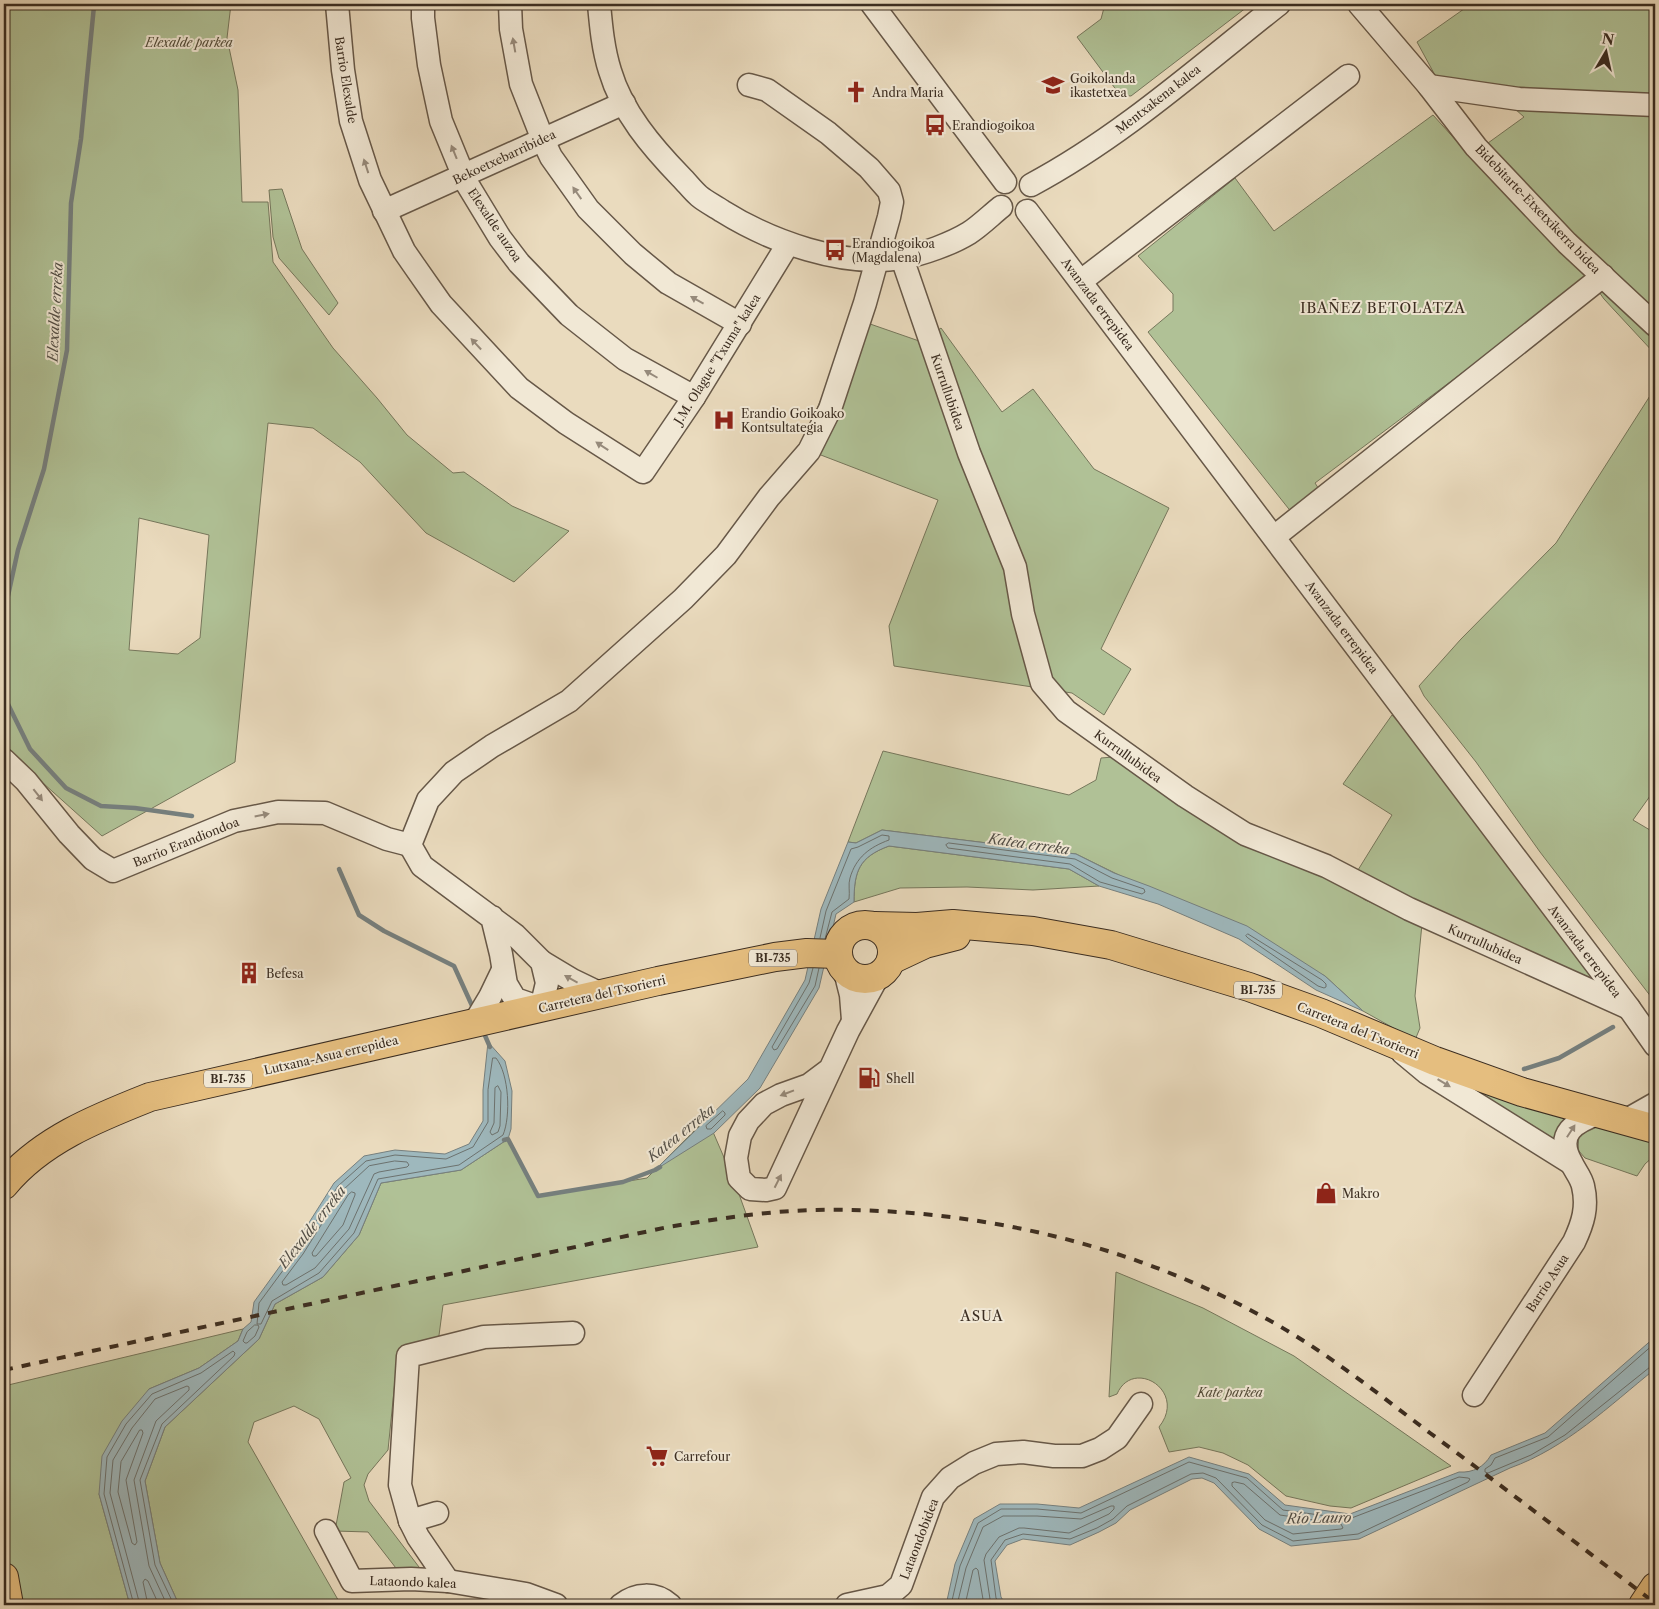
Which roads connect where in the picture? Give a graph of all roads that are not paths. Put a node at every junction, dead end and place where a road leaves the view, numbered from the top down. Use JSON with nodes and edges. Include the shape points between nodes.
{"nodes":[{"id":1,"x":337,"y":4,"type":"edge"},
{"id":2,"x":423,"y":4,"type":"edge"},
{"id":3,"x":510,"y":4,"type":"edge"},
{"id":4,"x":599,"y":4,"type":"edge"},
{"id":5,"x":872,"y":4,"type":"edge"},
{"id":6,"x":1278,"y":4,"type":"edge"},
{"id":7,"x":1359,"y":4,"type":"edge"},
{"id":8,"x":1348,"y":76,"type":"dead end"},
{"id":9,"x":749,"y":86,"type":"dead end"},
{"id":10,"x":1429,"y":86,"type":"junction"},
{"id":11,"x":624,"y":103,"type":"junction"},
{"id":12,"x":1655,"y":105,"type":"edge"},
{"id":13,"x":542,"y":140,"type":"junction"},
{"id":14,"x":463,"y":175,"type":"junction"},
{"id":15,"x":1004,"y":182,"type":"junction"},
{"id":16,"x":1031,"y":185,"type":"junction"},
{"id":17,"x":1002,"y":207,"type":"junction"},
{"id":18,"x":384,"y":211,"type":"junction"},
{"id":19,"x":1027,"y":211,"type":"junction"},
{"id":20,"x":788,"y":244,"type":"junction"},
{"id":21,"x":902,"y":258,"type":"junction"},
{"id":22,"x":876,"y":260,"type":"junction"},
{"id":23,"x":1603,"y":276,"type":"junction"},
{"id":24,"x":1081,"y":281,"type":"junction"},
{"id":25,"x":740,"y":324,"type":"junction"},
{"id":26,"x":1655,"y":325,"type":"edge"},
{"id":27,"x":694,"y":397,"type":"junction"},
{"id":28,"x":1274,"y":537,"type":"junction"},
{"id":29,"x":4,"y":760,"type":"edge"},
{"id":30,"x":410,"y":845,"type":"junction"},
{"id":31,"x":492,"y":917,"type":"junction"},
{"id":32,"x":875,"y":926,"type":"junction"},
{"id":33,"x":848,"y":930,"type":"junction"},
{"id":34,"x":1002,"y":930,"type":"junction"},
{"id":35,"x":542,"y":962,"type":"junction"},
{"id":36,"x":841,"y":963,"type":"junction"},
{"id":37,"x":719,"y":968,"type":"junction"},
{"id":38,"x":885,"y":968,"type":"junction"},
{"id":39,"x":503,"y":970,"type":"junction"},
{"id":40,"x":601,"y":994,"type":"junction"},
{"id":41,"x":541,"y":1008,"type":"junction"},
{"id":42,"x":1629,"y":1008,"type":"junction"},
{"id":43,"x":853,"y":1020,"type":"junction"},
{"id":44,"x":475,"y":1022,"type":"junction"},
{"id":45,"x":1391,"y":1043,"type":"junction"},
{"id":46,"x":1655,"y":1045,"type":"edge"},
{"id":47,"x":829,"y":1070,"type":"junction"},
{"id":48,"x":1600,"y":1113,"type":"junction"},
{"id":49,"x":1648,"y":1122,"type":"edge"},
{"id":50,"x":1571,"y":1163,"type":"junction"},
{"id":51,"x":4,"y":1185,"type":"edge"},
{"id":52,"x":573,"y":1333,"type":"dead end"},
{"id":53,"x":1474,"y":1394,"type":"dead end"},
{"id":54,"x":1141,"y":1404,"type":"dead end"},
{"id":55,"x":437,"y":1513,"type":"dead end"},
{"id":56,"x":410,"y":1522,"type":"junction"},
{"id":57,"x":326,"y":1531,"type":"dead end"},
{"id":58,"x":4,"y":1577,"type":"edge"},
{"id":59,"x":448,"y":1581,"type":"junction"},
{"id":60,"x":1655,"y":1587,"type":"edge"},
{"id":61,"x":10,"y":1605,"type":"edge"},
{"id":62,"x":556,"y":1605,"type":"edge"},
{"id":63,"x":621,"y":1605,"type":"edge"},
{"id":64,"x":670,"y":1605,"type":"edge"},
{"id":65,"x":847,"y":1605,"type":"edge"},
{"id":66,"x":1643,"y":1605,"type":"edge"}],
"edges":[{"from":18,"to":1,"type":"street","name":"Barrio Elexalde","one_way":true,"via":[[351,121]]},
{"from":14,"to":2,"type":"street","name":"Elexalde auzoa","one_way":true,"via":[[441,121],[429,65]]},
{"from":13,"to":3,"type":"street","one_way":true,"via":[[521,84]]},
{"from":4,"to":11,"type":"street","via":[[610,72]]},
{"from":5,"to":15,"type":"street"},
{"from":6,"to":16,"type":"street","name":"Mentxakena kalea","via":[[1121,129]]},
{"from":7,"to":10,"type":"street","name":"Bidebitarte-Etxetxikerra bidea"},
{"from":8,"to":24,"type":"street"},
{"from":9,"to":22,"type":"street","via":[[767,90],[828,133],[869,168],[889,191],[892,202]]},
{"from":10,"to":12,"type":"street","via":[[1519,99]]},
{"from":10,"to":23,"type":"street","name":"Bidebitarte-Etxetxikerra bidea","via":[[1476,146]]},
{"from":11,"to":13,"type":"street","name":"Bekoetxebarribidea"},
{"from":11,"to":20,"type":"street","via":[[653,148],[700,196],[745,225]]},
{"from":13,"to":14,"type":"street","name":"Bekoetxebarribidea"},
{"from":25,"to":13,"type":"street","one_way":true,"via":[[668,283],[633,254],[588,209]]},
{"from":14,"to":18,"type":"street","name":"Bekoetxebarribidea"},
{"from":27,"to":14,"type":"street","name":"Elexalde auzoa","one_way":true,"via":[[626,359],[569,315],[519,263],[500,238]]},
{"from":15,"to":16,"type":"street","via":[[1022,178]]},
{"from":15,"to":17,"type":"street","via":[[998,196]]},
{"from":16,"to":19,"type":"street","via":[[1034,202]]},
{"from":17,"to":19,"type":"street","via":[[1016,214]]},
{"from":17,"to":21,"type":"street","via":[[970,233],[946,245]]},
{"from":27,"to":18,"type":"street","name":"J.M. Olague \"Txuma\" kalea","one_way":true,"via":[[643,472],[518,388],[441,304],[404,251]]},
{"from":19,"to":24,"type":"street","name":"Avanzada errepidea"},
{"from":20,"to":22,"type":"street","via":[[848,258]]},
{"from":20,"to":25,"type":"street","name":"J.M. Olague \"Txuma\" kalea"},
{"from":21,"to":22,"type":"street"},
{"from":21,"to":42,"type":"street","name":"Kurrullubidea","via":[[969,453],[1015,567],[1023,614],[1042,683],[1066,711],[1185,796],[1245,834],[1326,866],[1409,909]]},
{"from":22,"to":30,"type":"street","via":[[832,401],[809,451],[769,497],[726,556],[569,701],[454,772],[428,800]]},
{"from":23,"to":26,"type":"street","name":"Bidebitarte-Etxetxikerra bidea"},
{"from":23,"to":28,"type":"street"},
{"from":24,"to":28,"type":"street","name":"Avanzada errepidea"},
{"from":25,"to":27,"type":"street","name":"J.M. Olague \"Txuma\" kalea"},
{"from":28,"to":42,"type":"street","name":"Avanzada errepidea"},
{"from":29,"to":30,"type":"street","name":"Barrio Erandiondoa","one_way":true,"via":[[26,781],[92,860],[113,871],[234,821],[278,812],[325,813],[386,839]]},
{"from":30,"to":31,"type":"street","via":[[422,866]]},
{"from":31,"to":35,"type":"street"},
{"from":31,"to":39,"type":"street"},
{"from":32,"to":33,"type":"main road","via":[[856,925]]},
{"from":32,"to":34,"type":"main road","name":"Carretera del Txorierri","number":"BI-735","via":[[953,924]]},
{"from":32,"to":38,"type":"main road","via":[[888,936],[891,944]]},
{"from":33,"to":36,"type":"main road","via":[[838,945]]},
{"from":33,"to":37,"type":"main road","name":"Carretera del Txorierri","number":"BI-735"},
{"from":34,"to":38,"type":"main road","name":"Carretera del Txorierri","number":"BI-735","via":[[947,937],[925,944]]},
{"from":34,"to":45,"type":"main road","name":"Carretera del Txorierri","number":"BI-735","via":[[1065,936],[1173,963],[1321,1013]]},
{"from":40,"to":35,"type":"street","one_way":true},
{"from":35,"to":41,"type":"street","via":[[548,983]]},
{"from":36,"to":37,"type":"main road","name":"Carretera del Txorierri","number":"BI-735","via":[[807,953]]},
{"from":36,"to":38,"type":"main road","via":[[850,976],[864,979]]},
{"from":36,"to":43,"type":"street","via":[[852,995]]},
{"from":37,"to":40,"type":"main road","name":"Carretera del Txorierri","number":"BI-735"},
{"from":38,"to":43,"type":"street"},
{"from":39,"to":41,"type":"street","via":[[506,984],[515,999]]},
{"from":39,"to":44,"type":"street"},
{"from":40,"to":41,"type":"main road","name":"Carretera del Txorierri","number":"BI-735"},
{"from":41,"to":44,"type":"main road","name":"Carretera del Txorierri","number":"BI-735"},
{"from":42,"to":46,"type":"street","name":"Avanzada errepidea"},
{"from":43,"to":47,"type":"street"},
{"from":44,"to":51,"type":"main road","name":"Lutxana-Asua errepidea","number":"BI-735","via":[[150,1097],[76,1129],[34,1155]]},
{"from":45,"to":48,"type":"main road","name":"Carretera del Txorierri","number":"BI-735","via":[[1522,1092]]},
{"from":45,"to":50,"type":"street","name":"Barrio Asua","one_way":true,"via":[[1428,1073]]},
{"from":47,"to":47,"type":"street","one_way":true,"via":[[809,1085],[764,1104],[748,1121],[740,1136],[736,1158],[739,1178],[750,1189],[775,1188]]},
{"from":48,"to":49,"type":"main road","name":"Carretera del Txorierri","number":"BI-735"},
{"from":50,"to":48,"type":"street","name":"Barrio Asua","one_way":true,"via":[[1565,1148],[1571,1128],[1580,1120]]},
{"from":50,"to":53,"type":"street","name":"Barrio Asua","via":[[1583,1186],[1582,1224],[1574,1242]]},
{"from":52,"to":56,"type":"street","via":[[484,1337],[408,1356],[400,1485]]},
{"from":54,"to":65,"type":"street","name":"Lataondobidea","via":[[1117,1438],[1082,1456],[1023,1452],[996,1454],[950,1478],[933,1497],[901,1585],[888,1596]]},
{"from":55,"to":56,"type":"street"},
{"from":56,"to":59,"type":"street"},
{"from":57,"to":59,"type":"street","name":"Lataondo kalea","via":[[352,1581]]},
{"from":58,"to":61,"type":"main road"},
{"from":59,"to":62,"type":"street","name":"Lataondo kalea","via":[[526,1594]]},
{"from":60,"to":66,"type":"main road"},
{"from":63,"to":64,"type":"street","via":[[638,1596],[650,1595]]}]}
